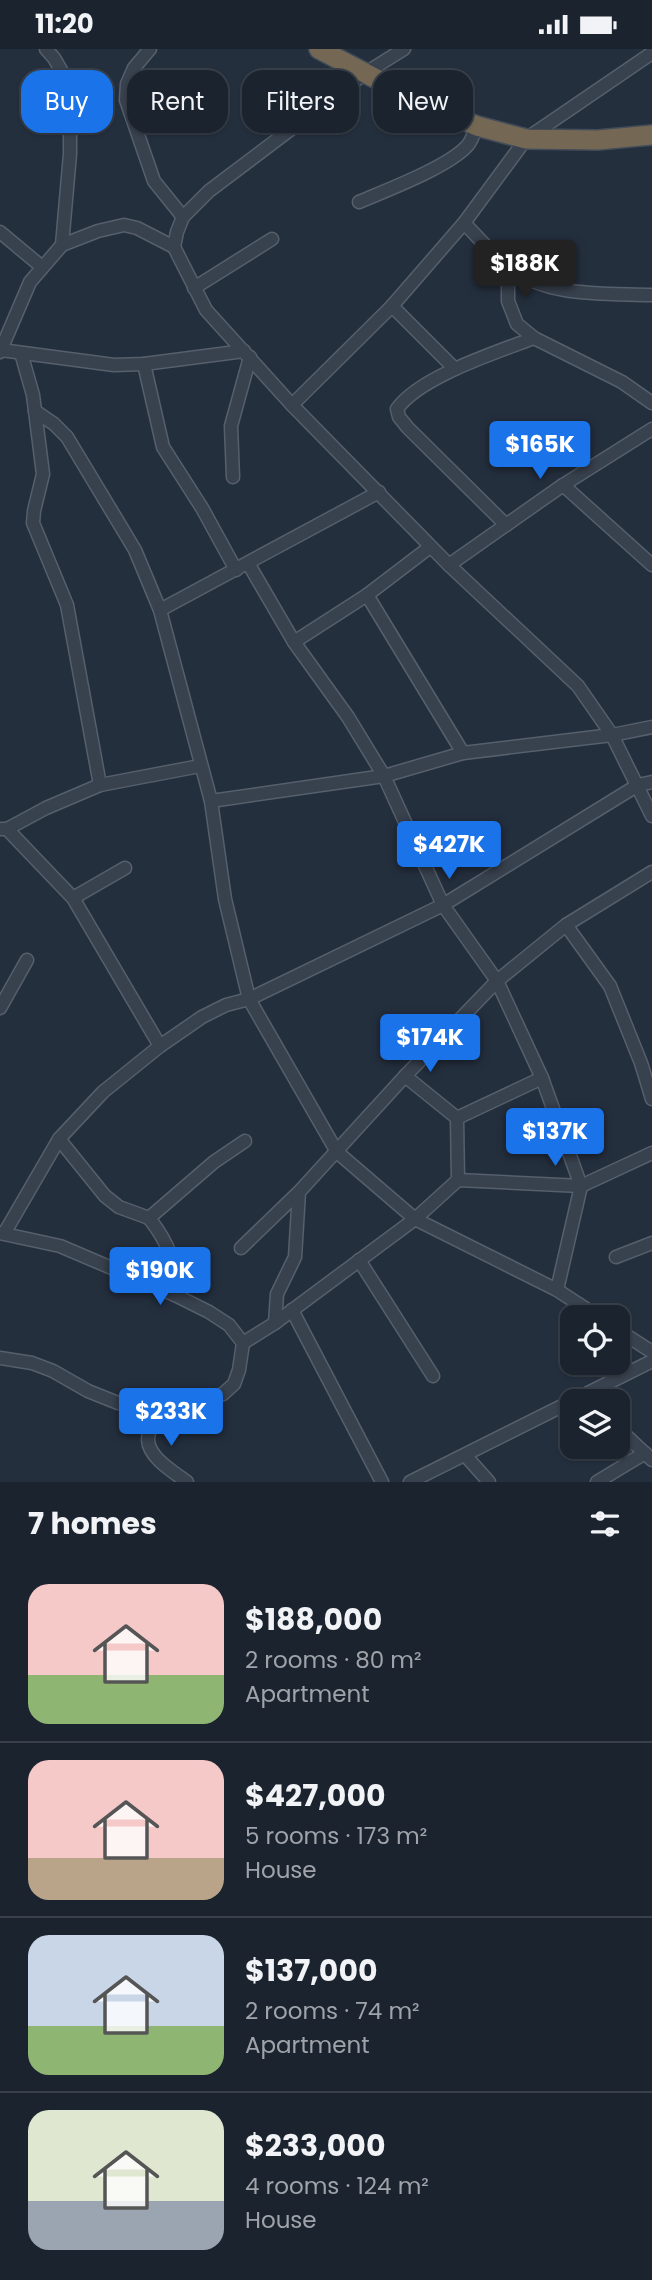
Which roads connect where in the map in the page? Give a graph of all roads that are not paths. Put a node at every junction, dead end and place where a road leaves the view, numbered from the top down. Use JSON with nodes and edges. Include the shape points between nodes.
{"nodes":[{"id":1,"x":46,"y":49,"type":"edge"},
{"id":2,"x":150,"y":49,"type":"edge"},
{"id":3,"x":319,"y":49,"type":"edge"},
{"id":4,"x":404,"y":49,"type":"edge"},
{"id":5,"x":652,"y":53,"type":"edge"},
{"id":6,"x":364,"y":74,"type":"junction"},
{"id":7,"x":477,"y":126,"type":"junction"},
{"id":8,"x":652,"y":135,"type":"edge"},
{"id":9,"x":526,"y":139,"type":"junction"},
{"id":10,"x":359,"y":202,"type":"dead end"},
{"id":11,"x":183,"y":217,"type":"junction"},
{"id":12,"x":464,"y":223,"type":"junction"},
{"id":13,"x":0,"y":232,"type":"edge"},
{"id":14,"x":272,"y":239,"type":"dead end"},
{"id":15,"x":62,"y":245,"type":"junction"},
{"id":16,"x":174,"y":247,"type":"junction"},
{"id":17,"x":42,"y":267,"type":"junction"},
{"id":18,"x":508,"y":267,"type":"junction"},
{"id":19,"x":194,"y":288,"type":"junction"},
{"id":20,"x":652,"y":295,"type":"edge"},
{"id":21,"x":392,"y":306,"type":"junction"},
{"id":22,"x":534,"y":338,"type":"junction"},
{"id":23,"x":0,"y":351,"type":"edge"},
{"id":24,"x":21,"y":353,"type":"junction"},
{"id":25,"x":247,"y":354,"type":"junction"},
{"id":26,"x":144,"y":364,"type":"junction"},
{"id":27,"x":454,"y":369,"type":"junction"},
{"id":28,"x":652,"y":403,"type":"edge"},
{"id":29,"x":292,"y":405,"type":"junction"},
{"id":30,"x":35,"y":411,"type":"junction"},
{"id":31,"x":652,"y":429,"type":"edge"},
{"id":32,"x":233,"y":477,"type":"dead end"},
{"id":33,"x":563,"y":485,"type":"junction"},
{"id":34,"x":379,"y":492,"type":"junction"},
{"id":35,"x":506,"y":525,"type":"junction"},
{"id":36,"x":430,"y":547,"type":"junction"},
{"id":37,"x":248,"y":563,"type":"junction"},
{"id":38,"x":449,"y":565,"type":"junction"},
{"id":39,"x":652,"y":565,"type":"edge"},
{"id":40,"x":236,"y":570,"type":"junction"},
{"id":41,"x":367,"y":595,"type":"junction"},
{"id":42,"x":160,"y":611,"type":"junction"},
{"id":43,"x":294,"y":642,"type":"junction"},
{"id":44,"x":652,"y":727,"type":"edge"},
{"id":45,"x":611,"y":736,"type":"junction"},
{"id":46,"x":463,"y":753,"type":"junction"},
{"id":47,"x":200,"y":766,"type":"junction"},
{"id":48,"x":384,"y":776,"type":"junction"},
{"id":49,"x":652,"y":782,"type":"edge"},
{"id":50,"x":100,"y":785,"type":"junction"},
{"id":51,"x":638,"y":785,"type":"junction"},
{"id":52,"x":211,"y":801,"type":"junction"},
{"id":53,"x":652,"y":816,"type":"edge"},
{"id":54,"x":4,"y":829,"type":"edge"},
{"id":55,"x":125,"y":868,"type":"dead end"},
{"id":56,"x":652,"y":872,"type":"edge"},
{"id":57,"x":73,"y":898,"type":"junction"},
{"id":58,"x":443,"y":905,"type":"junction"},
{"id":59,"x":566,"y":925,"type":"junction"},
{"id":60,"x":27,"y":960,"type":"dead end"},
{"id":61,"x":497,"y":981,"type":"junction"},
{"id":62,"x":249,"y":999,"type":"junction"},
{"id":63,"x":0,"y":1008,"type":"edge"},
{"id":64,"x":160,"y":1046,"type":"junction"},
{"id":65,"x":405,"y":1076,"type":"junction"},
{"id":66,"x":542,"y":1078,"type":"junction"},
{"id":67,"x":652,"y":1099,"type":"edge"},
{"id":68,"x":457,"y":1118,"type":"junction"},
{"id":69,"x":59,"y":1139,"type":"junction"},
{"id":70,"x":245,"y":1141,"type":"dead end"},
{"id":71,"x":337,"y":1152,"type":"junction"},
{"id":72,"x":652,"y":1153,"type":"edge"},
{"id":73,"x":458,"y":1180,"type":"junction"},
{"id":74,"x":581,"y":1186,"type":"junction"},
{"id":75,"x":299,"y":1192,"type":"junction"},
{"id":76,"x":149,"y":1218,"type":"junction"},
{"id":77,"x":415,"y":1219,"type":"junction"},
{"id":78,"x":3,"y":1232,"type":"edge"},
{"id":79,"x":652,"y":1243,"type":"edge"},
{"id":80,"x":241,"y":1248,"type":"dead end"},
{"id":81,"x":616,"y":1257,"type":"dead end"},
{"id":82,"x":359,"y":1260,"type":"junction"},
{"id":83,"x":556,"y":1290,"type":"junction"},
{"id":84,"x":175,"y":1295,"type":"junction"},
{"id":85,"x":580,"y":1305,"type":"edge"},
{"id":86,"x":292,"y":1310,"type":"junction"},
{"id":87,"x":275,"y":1323,"type":"junction"},
{"id":88,"x":630,"y":1337,"type":"edge"},
{"id":89,"x":243,"y":1343,"type":"junction"},
{"id":90,"x":652,"y":1352,"type":"edge"},
{"id":91,"x":0,"y":1358,"type":"edge"},
{"id":92,"x":652,"y":1361,"type":"edge"},
{"id":93,"x":433,"y":1376,"type":"dead end"},
{"id":94,"x":603,"y":1389,"type":"edge"},
{"id":95,"x":157,"y":1411,"type":"junction"},
{"id":96,"x":560,"y":1411,"type":"edge"},
{"id":97,"x":630,"y":1439,"type":"edge"},
{"id":98,"x":465,"y":1455,"type":"junction"},
{"id":99,"x":649,"y":1457,"type":"edge"},
{"id":100,"x":187,"y":1482,"type":"edge"},
{"id":101,"x":382,"y":1482,"type":"edge"},
{"id":102,"x":410,"y":1482,"type":"edge"},
{"id":103,"x":489,"y":1482,"type":"edge"},
{"id":104,"x":597,"y":1482,"type":"edge"}],
"edges":[{"from":1,"to":15,"type":"street","via":[[65,77],[70,99]]},
{"from":2,"to":11,"type":"street","via":[[134,68],[126,100],[154,181]]},
{"from":3,"to":6,"type":"highway"},
{"from":4,"to":6,"type":"street"},
{"from":5,"to":9,"type":"street"},
{"from":6,"to":7,"type":"highway"},
{"from":6,"to":11,"type":"street","via":[[209,191]]},
{"from":7,"to":9,"type":"highway"},
{"from":7,"to":10,"type":"street","via":[[468,145],[451,158]]},
{"from":8,"to":9,"type":"highway"},
{"from":9,"to":12,"type":"street"},
{"from":11,"to":16,"type":"street"},
{"from":12,"to":18,"type":"street"},
{"from":12,"to":21,"type":"street"},
{"from":13,"to":17,"type":"street"},
{"from":14,"to":19,"type":"street"},
{"from":15,"to":16,"type":"street","via":[[124,225]]},
{"from":15,"to":17,"type":"street"},
{"from":16,"to":19,"type":"street"},
{"from":17,"to":23,"type":"street","via":[[30,282]]},
{"from":18,"to":20,"type":"street","via":[[560,290]]},
{"from":18,"to":22,"type":"street","via":[[511,312]]},
{"from":19,"to":25,"type":"street","via":[[206,310]]},
{"from":21,"to":27,"type":"street"},
{"from":21,"to":29,"type":"street"},
{"from":22,"to":27,"type":"street"},
{"from":22,"to":28,"type":"street","via":[[622,381]]},
{"from":23,"to":24,"type":"street"},
{"from":24,"to":26,"type":"street","via":[[114,365]]},
{"from":24,"to":30,"type":"street"},
{"from":25,"to":26,"type":"street"},
{"from":25,"to":29,"type":"street"},
{"from":25,"to":32,"type":"street","via":[[231,426]]},
{"from":26,"to":40,"type":"street","via":[[163,447]]},
{"from":27,"to":35,"type":"street","via":[[403,400],[397,409],[399,417]]},
{"from":29,"to":34,"type":"street"},
{"from":30,"to":42,"type":"street","via":[[67,437],[135,550]]},
{"from":30,"to":50,"type":"street","via":[[43,474],[33,523],[66,604]]},
{"from":31,"to":33,"type":"street"},
{"from":33,"to":35,"type":"street"},
{"from":33,"to":39,"type":"street"},
{"from":34,"to":36,"type":"street"},
{"from":34,"to":37,"type":"street"},
{"from":35,"to":38,"type":"street"},
{"from":36,"to":38,"type":"street"},
{"from":36,"to":41,"type":"street"},
{"from":37,"to":40,"type":"street"},
{"from":37,"to":43,"type":"street"},
{"from":38,"to":45,"type":"street","via":[[578,686]]},
{"from":40,"to":42,"type":"street"},
{"from":41,"to":43,"type":"street"},
{"from":41,"to":46,"type":"street"},
{"from":42,"to":47,"type":"street"},
{"from":43,"to":48,"type":"street"},
{"from":44,"to":45,"type":"street"},
{"from":45,"to":46,"type":"street"},
{"from":45,"to":51,"type":"street"},
{"from":46,"to":48,"type":"street"},
{"from":47,"to":50,"type":"street"},
{"from":47,"to":52,"type":"street"},
{"from":48,"to":52,"type":"street"},
{"from":48,"to":58,"type":"street"},
{"from":49,"to":51,"type":"street"},
{"from":50,"to":54,"type":"street"},
{"from":51,"to":53,"type":"street"},
{"from":51,"to":58,"type":"street"},
{"from":52,"to":62,"type":"street","via":[[225,899]]},
{"from":54,"to":57,"type":"street"},
{"from":55,"to":57,"type":"street"},
{"from":56,"to":59,"type":"street"},
{"from":57,"to":64,"type":"street"},
{"from":58,"to":61,"type":"street"},
{"from":58,"to":62,"type":"street"},
{"from":59,"to":61,"type":"street"},
{"from":59,"to":67,"type":"street","via":[[610,986]]},
{"from":60,"to":63,"type":"street"},
{"from":61,"to":65,"type":"street"},
{"from":61,"to":66,"type":"street"},
{"from":62,"to":64,"type":"street","via":[[212,1010]]},
{"from":62,"to":71,"type":"street"},
{"from":64,"to":69,"type":"street","via":[[103,1092]]},
{"from":65,"to":68,"type":"street"},
{"from":65,"to":71,"type":"street"},
{"from":66,"to":68,"type":"street"},
{"from":66,"to":74,"type":"street"},
{"from":68,"to":73,"type":"street"},
{"from":69,"to":76,"type":"street","via":[[104,1196]]},
{"from":69,"to":78,"type":"street"},
{"from":70,"to":76,"type":"street"},
{"from":71,"to":75,"type":"street"},
{"from":71,"to":77,"type":"street"},
{"from":72,"to":74,"type":"street"},
{"from":73,"to":74,"type":"street"},
{"from":73,"to":77,"type":"street"},
{"from":74,"to":83,"type":"street"},
{"from":75,"to":80,"type":"street"},
{"from":75,"to":87,"type":"street","via":[[295,1257],[277,1294]]},
{"from":76,"to":84,"type":"street","via":[[166,1240],[173,1261]]},
{"from":77,"to":82,"type":"street"},
{"from":77,"to":83,"type":"street"},
{"from":78,"to":84,"type":"street","via":[[60,1246]]},
{"from":79,"to":81,"type":"street"},
{"from":82,"to":86,"type":"street"},
{"from":82,"to":93,"type":"street"},
{"from":83,"to":85,"type":"street"},
{"from":84,"to":89,"type":"street","via":[[229,1325]]},
{"from":86,"to":87,"type":"street"},
{"from":86,"to":101,"type":"street"},
{"from":87,"to":89,"type":"street"},
{"from":88,"to":90,"type":"street"},
{"from":89,"to":95,"type":"street","via":[[234,1384],[223,1394]]},
{"from":91,"to":95,"type":"street","via":[[32,1363],[118,1403]]},
{"from":92,"to":94,"type":"street"},
{"from":95,"to":100,"type":"street","via":[[148,1438],[150,1448]]},
{"from":96,"to":98,"type":"street"},
{"from":97,"to":99,"type":"street"},
{"from":98,"to":102,"type":"street"},
{"from":98,"to":103,"type":"street"},
{"from":99,"to":104,"type":"street"}]}
